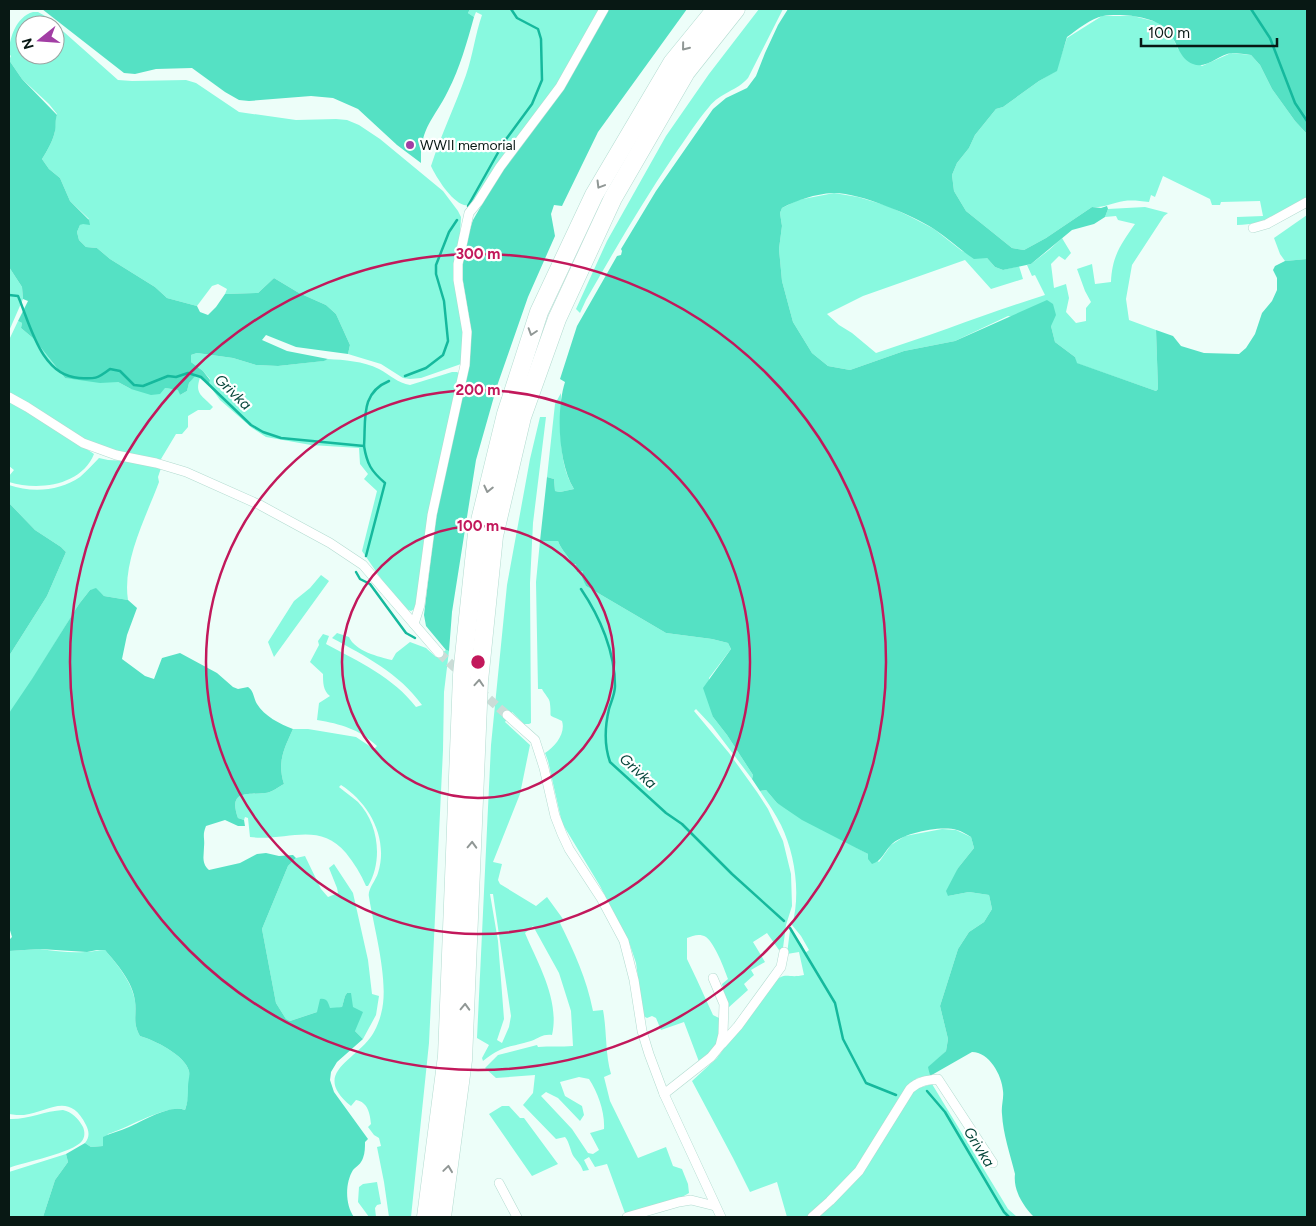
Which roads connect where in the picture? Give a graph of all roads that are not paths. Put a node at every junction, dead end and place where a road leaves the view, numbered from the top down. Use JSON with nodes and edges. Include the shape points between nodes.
{"nodes":[{"id":1,"x":604,"y":9,"type":"edge"},
{"id":2,"x":716,"y":9,"type":"edge"},
{"id":3,"x":736,"y":9,"type":"edge"},
{"id":4,"x":1307,"y":202,"type":"edge"},
{"id":5,"x":1253,"y":228,"type":"dead end"},
{"id":6,"x":9,"y":397,"type":"edge"},
{"id":7,"x":414,"y":624,"type":"junction"},
{"id":8,"x":439,"y":653,"type":"tunnel mouth"},
{"id":9,"x":507,"y":715,"type":"tunnel mouth"},
{"id":10,"x":784,"y":952,"type":"dead end"},
{"id":11,"x":713,"y":978,"type":"dead end"},
{"id":12,"x":720,"y":1046,"type":"junction"},
{"id":13,"x":664,"y":1094,"type":"junction"},
{"id":14,"x":993,"y":1163,"type":"dead end"},
{"id":15,"x":499,"y":1183,"type":"dead end"},
{"id":16,"x":715,"y":1206,"type":"junction"},
{"id":17,"x":426,"y":1217,"type":"edge"},
{"id":18,"x":442,"y":1217,"type":"edge"},
{"id":19,"x":517,"y":1217,"type":"edge"},
{"id":20,"x":627,"y":1217,"type":"edge"},
{"id":21,"x":721,"y":1217,"type":"edge"},
{"id":22,"x":812,"y":1217,"type":"edge"}],
"edges":[{"from":1,"to":7,"type":"street","via":[[560,87],[469,213],[458,264],[467,332],[465,365],[432,515],[420,605]]},
{"from":2,"to":17,"type":"highway","one_way":true,"via":[[672,63],[594,196],[538,312],[492,469],[477,533],[462,675],[447,1056]]},
{"from":18,"to":3,"type":"highway","one_way":true,"via":[[463,1060],[479,681],[494,536],[522,417],[557,319],[613,198],[686,72]]},
{"from":4,"to":5,"type":"street"},
{"from":6,"to":7,"type":"street","via":[[83,443],[116,455],[186,472],[260,505],[330,543],[362,565]]},
{"from":7,"to":8,"type":"street"},
{"from":9,"to":13,"type":"street","via":[[535,740],[562,834],[624,942],[642,1031]]},
{"from":10,"to":12,"type":"street","via":[[780,967]]},
{"from":11,"to":12,"type":"street","via":[[724,1004]]},
{"from":12,"to":13,"type":"street"},
{"from":13,"to":16,"type":"street"},
{"from":14,"to":22,"type":"street","via":[[938,1079],[924,1080],[910,1089],[859,1171]]},
{"from":15,"to":19,"type":"street"},
{"from":16,"to":20,"type":"street","via":[[692,1200]]},
{"from":16,"to":21,"type":"street"}]}
